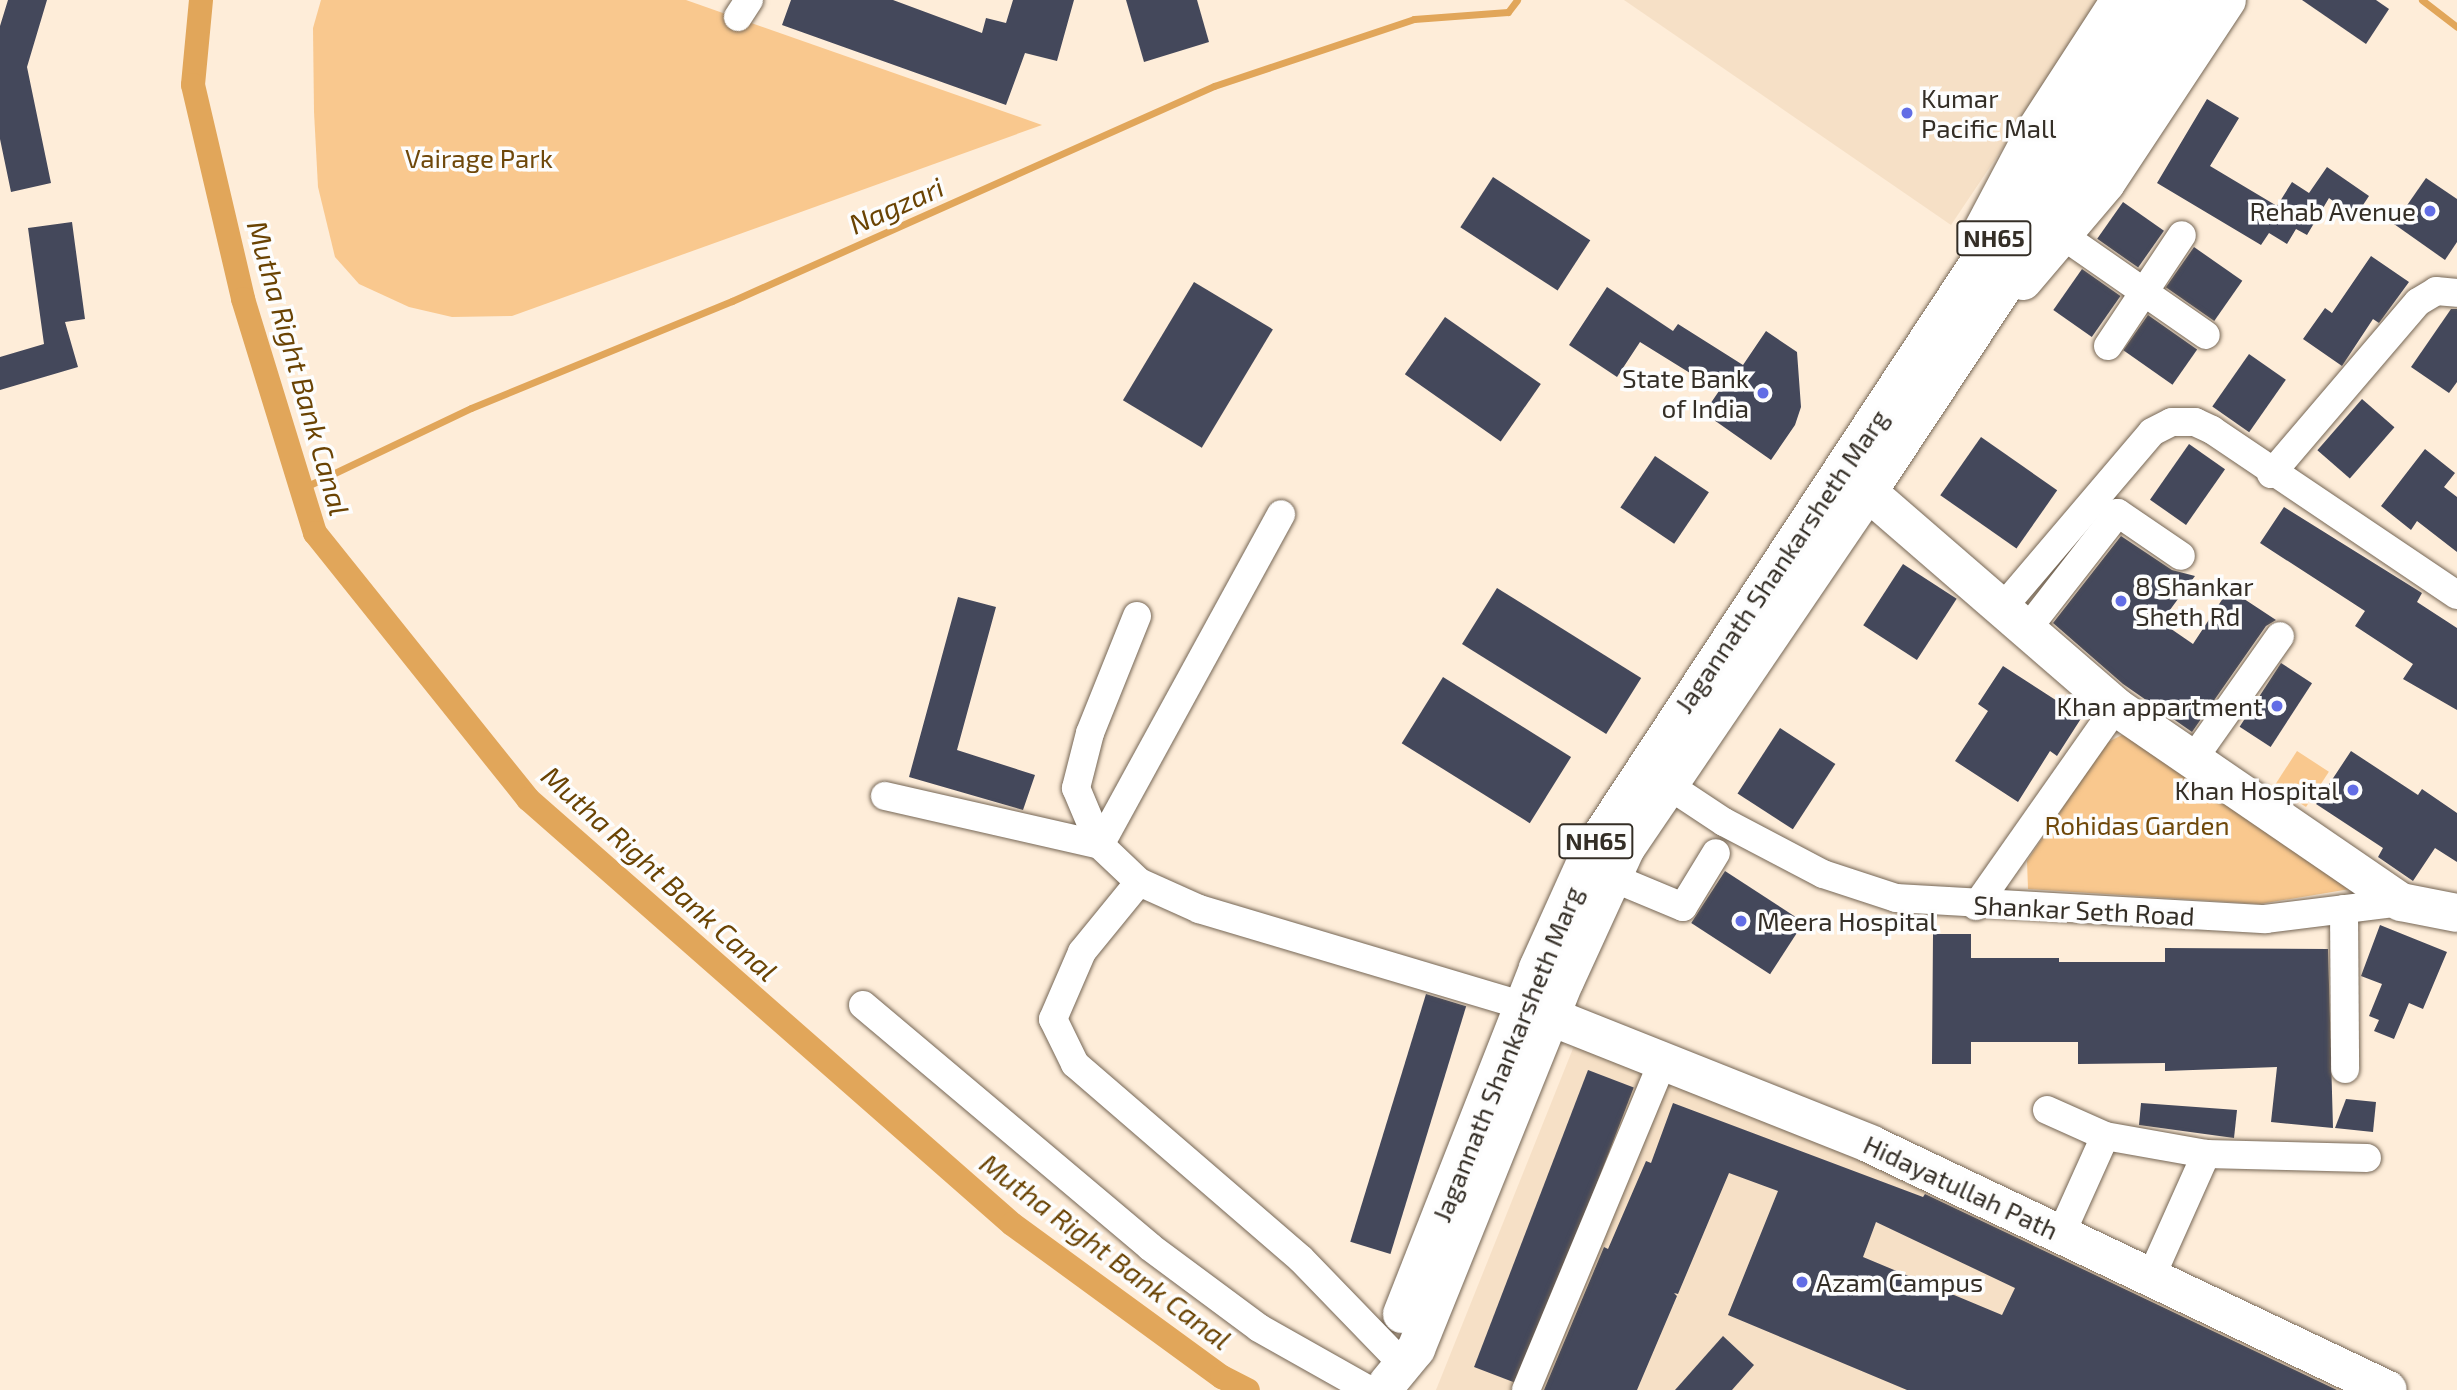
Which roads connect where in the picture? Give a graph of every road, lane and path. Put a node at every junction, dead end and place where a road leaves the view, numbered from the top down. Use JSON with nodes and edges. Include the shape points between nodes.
{"nodes":[{"id":1,"x":2120,"y":0,"type":"edge"},
{"id":2,"x":2152,"y":0,"type":"edge"},
{"id":3,"x":2193,"y":0,"type":"edge"},
{"id":4,"x":2227,"y":0,"type":"edge"},
{"id":5,"x":2086,"y":131,"type":"junction"},
{"id":6,"x":2182,"y":234,"type":"dead end"},
{"id":7,"x":2062,"y":235,"type":"junction"},
{"id":8,"x":2144,"y":292,"type":"junction"},
{"id":9,"x":2457,"y":293,"type":"edge"},
{"id":10,"x":2206,"y":335,"type":"dead end"},
{"id":11,"x":2108,"y":346,"type":"dead end"},
{"id":12,"x":1932,"y":365,"type":"junction"},
{"id":13,"x":2272,"y":474,"type":"junction"},
{"id":14,"x":1868,"y":492,"type":"junction"},
{"id":15,"x":1281,"y":514,"type":"dead end"},
{"id":16,"x":2181,"y":556,"type":"dead end"},
{"id":17,"x":2457,"y":596,"type":"edge"},
{"id":18,"x":1137,"y":616,"type":"dead end"},
{"id":19,"x":2016,"y":617,"type":"junction"},
{"id":20,"x":2280,"y":636,"type":"dead end"},
{"id":21,"x":2116,"y":707,"type":"junction"},
{"id":22,"x":2198,"y":752,"type":"junction"},
{"id":23,"x":1668,"y":785,"type":"junction"},
{"id":24,"x":885,"y":796,"type":"dead end"},
{"id":25,"x":2297,"y":813,"type":"dead end"},
{"id":26,"x":1101,"y":845,"type":"junction"},
{"id":27,"x":1716,"y":853,"type":"dead end"},
{"id":28,"x":1605,"y":866,"type":"junction"},
{"id":29,"x":1139,"y":882,"type":"junction"},
{"id":30,"x":2401,"y":902,"type":"junction"},
{"id":31,"x":1976,"y":906,"type":"junction"},
{"id":32,"x":2344,"y":909,"type":"junction"},
{"id":33,"x":2457,"y":913,"type":"edge"},
{"id":34,"x":863,"y":1005,"type":"dead end"},
{"id":35,"x":1538,"y":1011,"type":"junction"},
{"id":36,"x":1663,"y":1061,"type":"junction"},
{"id":37,"x":2345,"y":1069,"type":"dead end"},
{"id":38,"x":2047,"y":1110,"type":"dead end"},
{"id":39,"x":2105,"y":1136,"type":"junction"},
{"id":40,"x":2206,"y":1154,"type":"junction"},
{"id":41,"x":2367,"y":1158,"type":"dead end"},
{"id":42,"x":2061,"y":1234,"type":"junction"},
{"id":43,"x":2151,"y":1277,"type":"junction"},
{"id":44,"x":1383,"y":1379,"type":"edge"},
{"id":45,"x":1526,"y":1390,"type":"edge"},
{"id":46,"x":2388,"y":1390,"type":"edge"}],
"edges":[{"from":1,"to":12,"type":"main road","name":"Jagannath Shankarsheth Marg","via":[[2035,131]]},
{"from":2,"to":5,"type":"main road","number":"NH65"},
{"from":3,"to":5,"type":"main road","number":"NH65"},
{"from":4,"to":7,"type":"main road","name":"Jagannath Shankarsheth Marg","via":[[2106,183]]},
{"from":5,"to":12,"type":"main road","name":"Jagannath Shankarsheth Marg","number":"NH65"},
{"from":6,"to":8,"type":"street"},
{"from":7,"to":8,"type":"street"},
{"from":7,"to":12,"type":"main road","name":"Jagannath Shankarsheth Marg"},
{"from":8,"to":10,"type":"street"},
{"from":8,"to":11,"type":"street"},
{"from":9,"to":13,"type":"street","via":[[2436,291],[2418,302]]},
{"from":12,"to":14,"type":"main road","name":"Jagannath Shankarsheth Marg","number":"NH65"},
{"from":12,"to":28,"type":"main road","name":"Jagannath Shankarsheth Marg","number":"NH65"},
{"from":13,"to":17,"type":"street"},
{"from":13,"to":19,"type":"street","via":[[2195,422],[2172,422],[2152,432]]},
{"from":14,"to":19,"type":"main road"},
{"from":14,"to":23,"type":"main road","name":"Jagannath Shankarsheth Marg","number":"NH65"},
{"from":15,"to":26,"type":"street"},
{"from":16,"to":19,"type":"street","via":[[2118,513]]},
{"from":18,"to":26,"type":"street","via":[[1090,733],[1076,788]]},
{"from":19,"to":21,"type":"main road"},
{"from":20,"to":22,"type":"street"},
{"from":21,"to":22,"type":"main road"},
{"from":21,"to":31,"type":"street"},
{"from":22,"to":25,"type":"street"},
{"from":22,"to":30,"type":"main road"},
{"from":23,"to":28,"type":"main road","name":"Jagannath Shankarsheth Marg","number":"NH65"},
{"from":23,"to":31,"type":"street","name":"Shankar Seth Road","via":[[1724,822],[1823,874],[1896,898]]},
{"from":24,"to":26,"type":"street"},
{"from":26,"to":29,"type":"street"},
{"from":27,"to":28,"type":"street","via":[[1683,907]]},
{"from":28,"to":35,"type":"main road","name":"Jagannath Shankarsheth Marg","number":"NH65"},
{"from":29,"to":35,"type":"street","via":[[1199,909]]},
{"from":29,"to":44,"type":"street","via":[[1082,952],[1053,1019],[1075,1064],[1301,1259]]},
{"from":30,"to":32,"type":"street","name":"Shankar Seth Road"},
{"from":30,"to":33,"type":"main road"},
{"from":31,"to":32,"type":"street","name":"Shankar Seth Road","via":[[2265,919]]},
{"from":32,"to":37,"type":"street"},
{"from":34,"to":44,"type":"street","via":[[1150,1247],[1259,1328]]},
{"from":35,"to":36,"type":"main road","name":"Hidayatullah Path"},
{"from":35,"to":44,"type":"main road","name":"Jagannath Shankarsheth Marg","number":"NH65","via":[[1416,1349]]},
{"from":36,"to":42,"type":"main road","name":"Hidayatullah Path","via":[[1870,1143]]},
{"from":36,"to":45,"type":"street"},
{"from":38,"to":39,"type":"street"},
{"from":39,"to":40,"type":"street"},
{"from":39,"to":42,"type":"street"},
{"from":40,"to":41,"type":"street"},
{"from":40,"to":43,"type":"street"},
{"from":42,"to":43,"type":"main road","name":"Hidayatullah Path"},
{"from":43,"to":46,"type":"main road","name":"Hidayatullah Path"}]}
